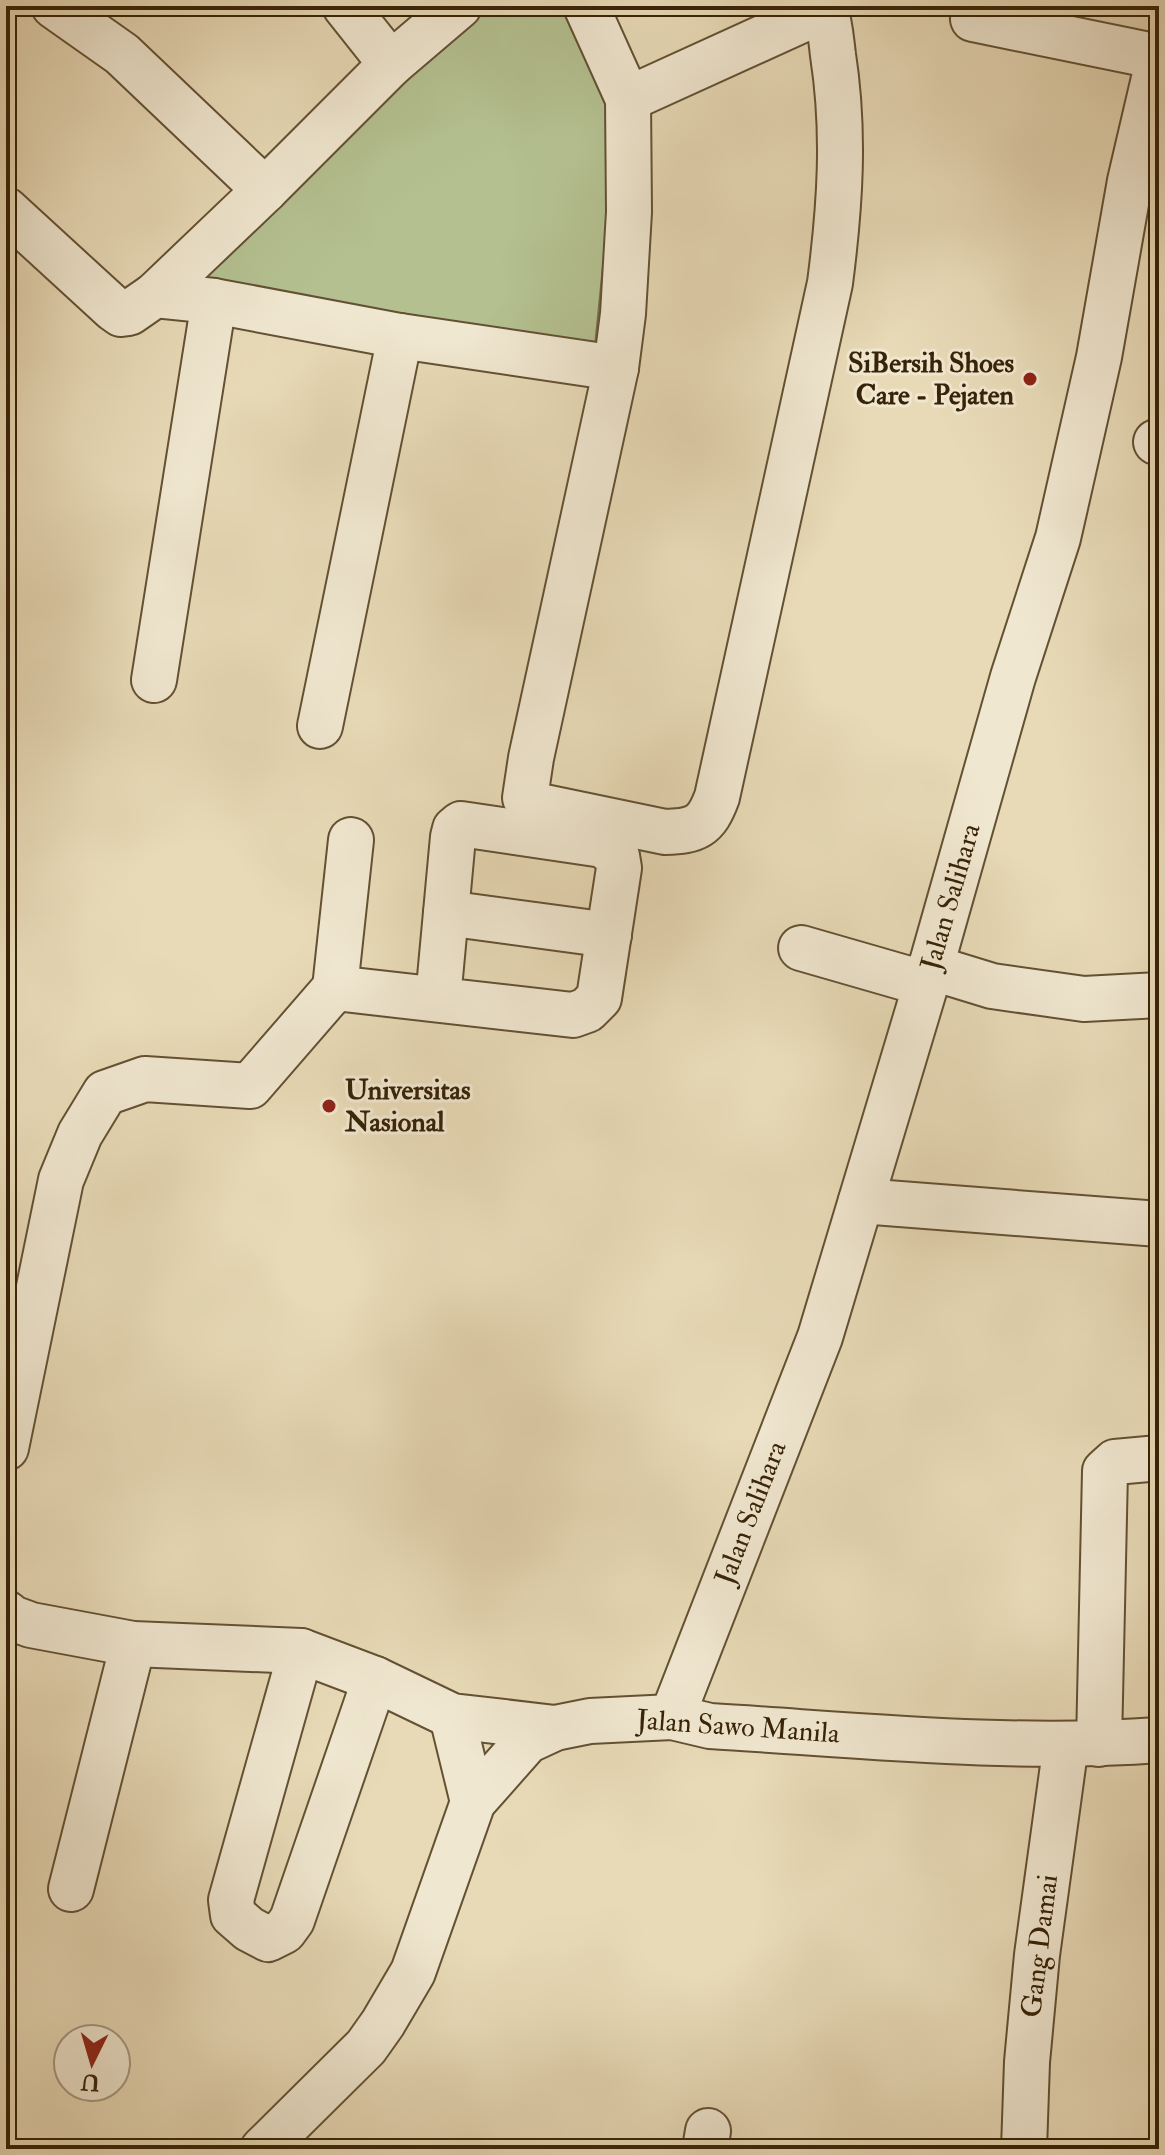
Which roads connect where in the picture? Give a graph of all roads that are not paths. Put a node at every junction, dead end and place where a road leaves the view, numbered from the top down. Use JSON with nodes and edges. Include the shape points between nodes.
{"nodes":[{"id":1,"x":54,"y":6,"type":"edge"},
{"id":2,"x":345,"y":6,"type":"edge"},
{"id":3,"x":459,"y":6,"type":"edge"},
{"id":4,"x":586,"y":6,"type":"edge"},
{"id":5,"x":825,"y":7,"type":"edge"},
{"id":6,"x":973,"y":19,"type":"dead end"},
{"id":7,"x":1159,"y":57,"type":"edge"},
{"id":8,"x":391,"y":64,"type":"junction"},
{"id":9,"x":628,"y":99,"type":"junction"},
{"id":10,"x":1145,"y":180,"type":"edge"},
{"id":11,"x":265,"y":190,"type":"junction"},
{"id":12,"x":6,"y":210,"type":"edge"},
{"id":13,"x":155,"y":295,"type":"junction"},
{"id":14,"x":214,"y":301,"type":"junction"},
{"id":15,"x":400,"y":336,"type":"junction"},
{"id":16,"x":616,"y":368,"type":"junction"},
{"id":17,"x":154,"y":680,"type":"dead end"},
{"id":18,"x":320,"y":726,"type":"dead end"},
{"id":19,"x":351,"y":840,"type":"dead end"},
{"id":20,"x":446,"y":913,"type":"junction"},
{"id":21,"x":609,"y":935,"type":"junction"},
{"id":22,"x":801,"y":948,"type":"dead end"},
{"id":23,"x":928,"y":976,"type":"junction"},
{"id":24,"x":335,"y":988,"type":"junction"},
{"id":25,"x":1159,"y":995,"type":"edge"},
{"id":26,"x":438,"y":999,"type":"junction"},
{"id":27,"x":861,"y":1201,"type":"junction"},
{"id":28,"x":1159,"y":1224,"type":"edge"},
{"id":29,"x":6,"y":1448,"type":"edge"},
{"id":30,"x":1159,"y":1458,"type":"edge"},
{"id":31,"x":6,"y":1613,"type":"edge"},
{"id":32,"x":133,"y":1644,"type":"junction"},
{"id":33,"x":301,"y":1651,"type":"junction"},
{"id":34,"x":375,"y":1679,"type":"junction"},
{"id":35,"x":452,"y":1716,"type":"junction"},
{"id":36,"x":672,"y":1717,"type":"junction"},
{"id":37,"x":555,"y":1728,"type":"junction"},
{"id":38,"x":1159,"y":1740,"type":"edge"},
{"id":39,"x":1082,"y":1744,"type":"junction"},
{"id":40,"x":473,"y":1802,"type":"junction"},
{"id":41,"x":71,"y":1889,"type":"dead end"},
{"id":42,"x":263,"y":2149,"type":"edge"},
{"id":43,"x":1024,"y":2149,"type":"edge"}],
"edges":[{"from":1,"to":11,"type":"street","via":[[122,54]]},
{"from":2,"to":8,"type":"street"},
{"from":3,"to":8,"type":"street"},
{"from":4,"to":9,"type":"street"},
{"from":5,"to":9,"type":"street"},
{"from":5,"to":16,"type":"street","via":[[840,99],[841,150],[830,283],[717,797],[699,826],[683,831],[665,832],[554,809],[525,798]]},
{"from":6,"to":7,"type":"street"},
{"from":7,"to":10,"type":"street","name":"Jalan Salihara"},
{"from":8,"to":11,"type":"street"},
{"from":9,"to":16,"type":"street","via":[[629,212]]},
{"from":10,"to":23,"type":"street","name":"Jalan Salihara","via":[[1058,538]]},
{"from":11,"to":13,"type":"street"},
{"from":12,"to":13,"type":"street","via":[[121,314]]},
{"from":13,"to":14,"type":"street"},
{"from":14,"to":15,"type":"street"},
{"from":14,"to":17,"type":"street"},
{"from":15,"to":16,"type":"street"},
{"from":15,"to":18,"type":"street"},
{"from":19,"to":24,"type":"street"},
{"from":20,"to":21,"type":"street"},
{"from":20,"to":21,"type":"street","via":[[453,837],[461,824],[603,845],[617,856],[619,868]]},
{"from":20,"to":26,"type":"street"},
{"from":21,"to":26,"type":"street","via":[[599,998],[587,1010],[573,1015]]},
{"from":22,"to":23,"type":"street"},
{"from":23,"to":25,"type":"street","via":[[1084,999]]},
{"from":23,"to":27,"type":"street","name":"Jalan Salihara"},
{"from":24,"to":26,"type":"street"},
{"from":24,"to":29,"type":"street","via":[[250,1086],[145,1079],[105,1093],[61,1180]]},
{"from":27,"to":28,"type":"street"},
{"from":27,"to":36,"type":"street","name":"Jalan Salihara","via":[[820,1337]]},
{"from":30,"to":39,"type":"street","name":"Gang Damai","via":[[1115,1462],[1105,1471]]},
{"from":31,"to":32,"type":"street","via":[[31,1625]]},
{"from":32,"to":33,"type":"street"},
{"from":32,"to":41,"type":"street"},
{"from":33,"to":34,"type":"street"},
{"from":33,"to":34,"type":"street","via":[[231,1900],[233,1915],[268,1939],[292,1920]]},
{"from":34,"to":35,"type":"street"},
{"from":35,"to":37,"type":"street"},
{"from":35,"to":40,"type":"street"},
{"from":36,"to":37,"type":"street","name":"Jalan Sawo Manila"},
{"from":36,"to":39,"type":"street","name":"Jalan Sawo Manila","via":[[710,1726]]},
{"from":37,"to":40,"type":"street","name":"Jalan Sawo Manila","via":[[527,1741]]},
{"from":38,"to":39,"type":"street","name":"Jalan Sawo Manila"},
{"from":39,"to":43,"type":"street","name":"Gang Damai","via":[[1034,1985]]},
{"from":40,"to":42,"type":"street","name":"Jalan Sawo Manila","via":[[413,1972],[383,2023],[366,2047]]}]}
